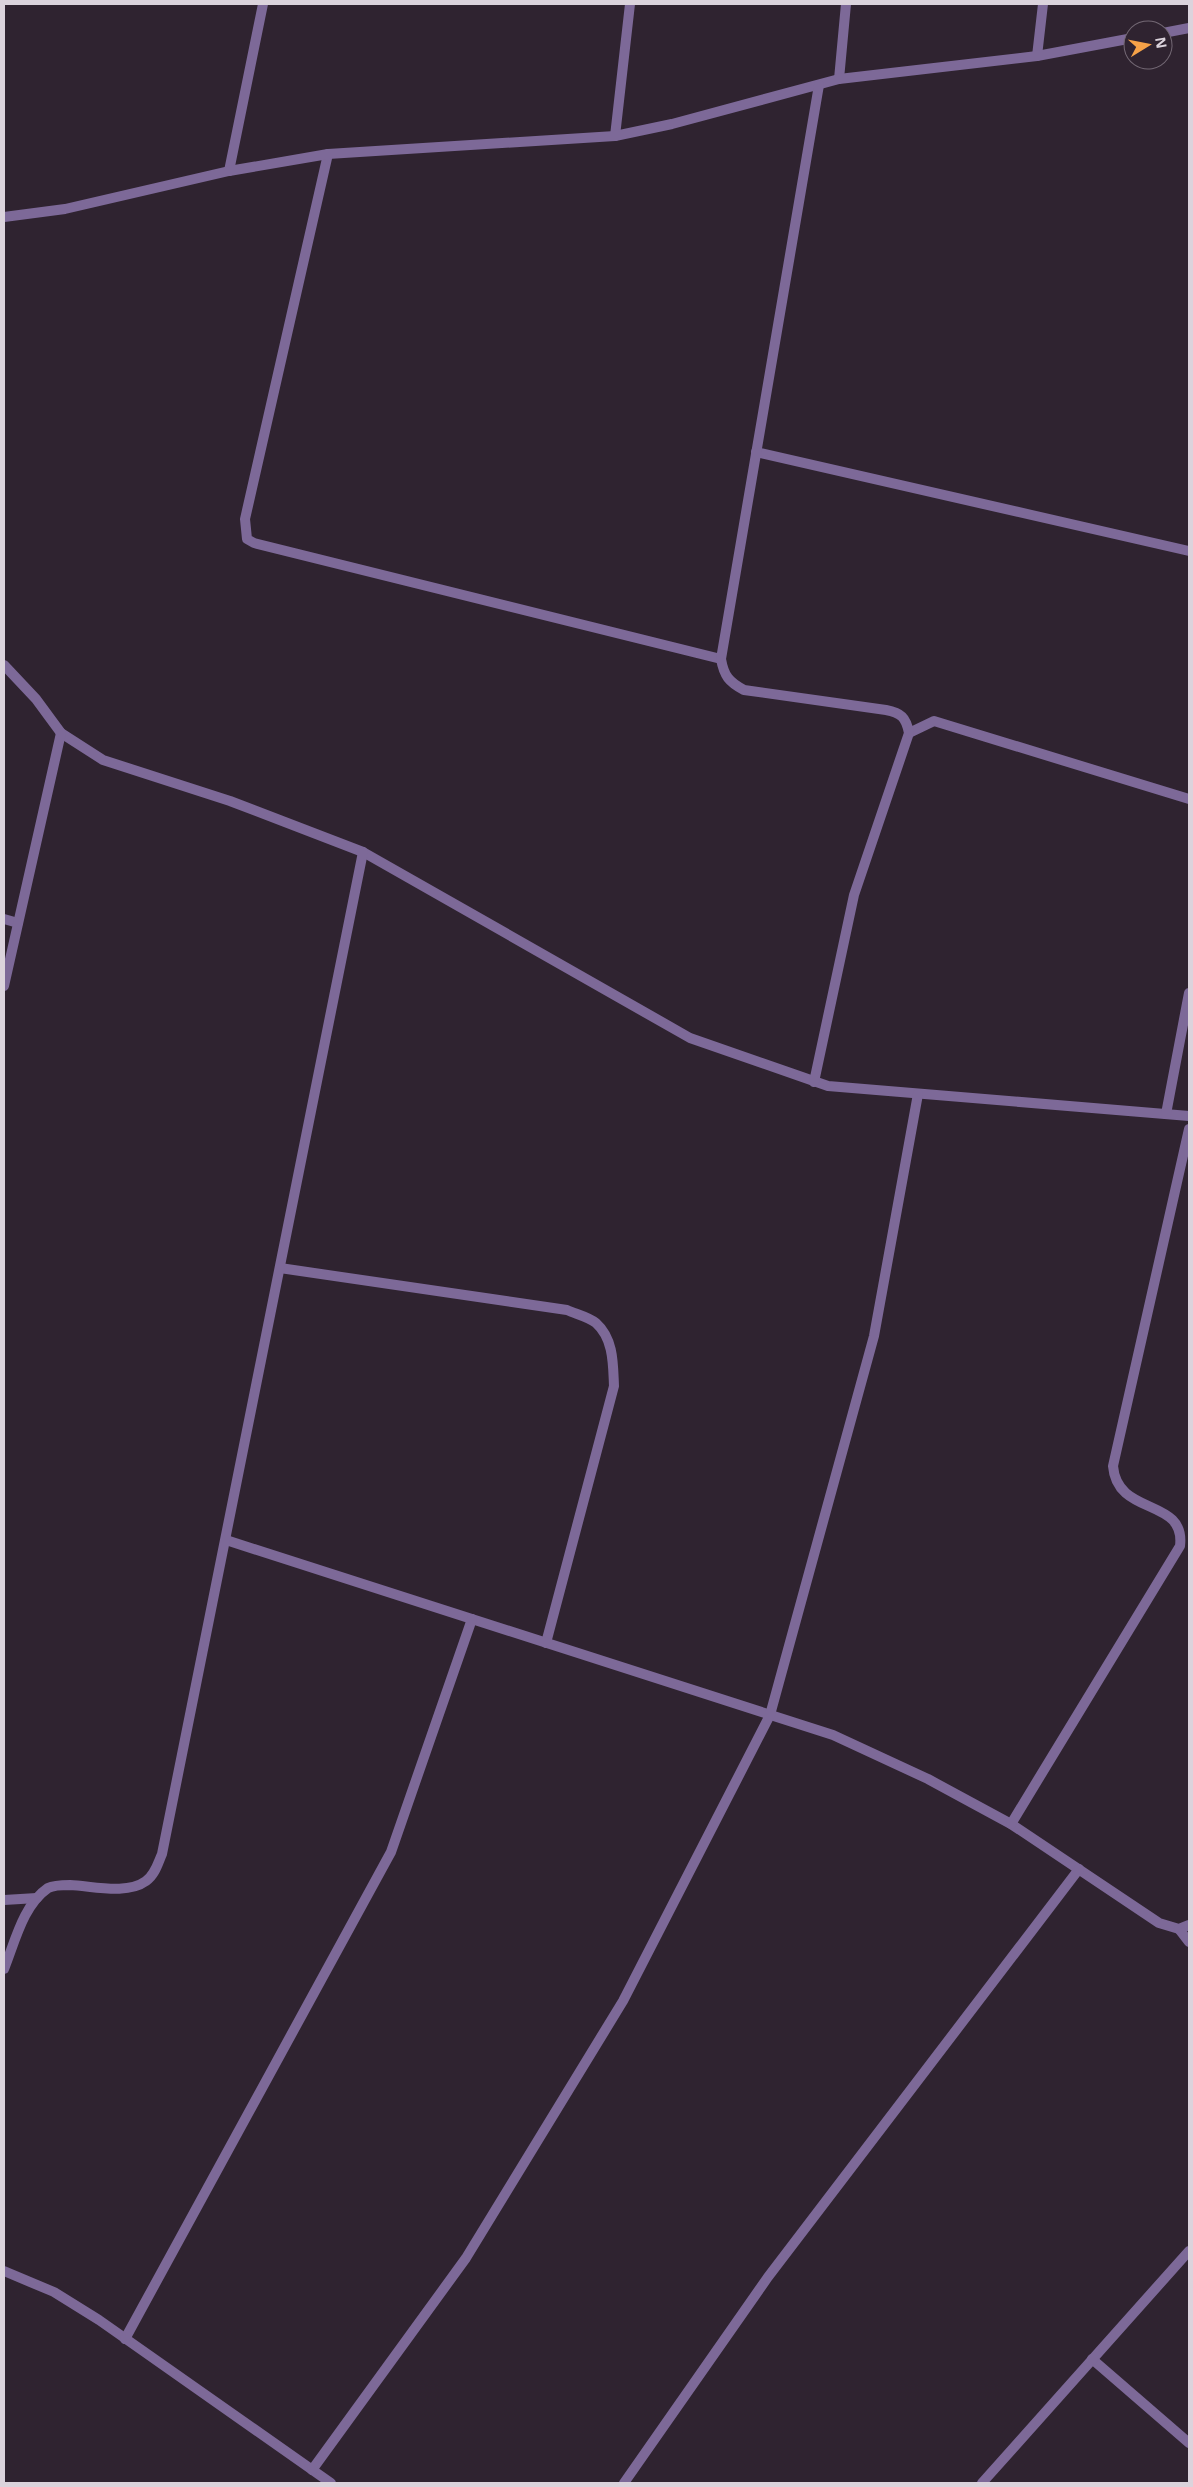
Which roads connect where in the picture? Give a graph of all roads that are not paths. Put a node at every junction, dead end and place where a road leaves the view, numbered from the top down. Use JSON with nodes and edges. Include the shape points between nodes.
{"nodes":[{"id":1,"x":263,"y":4,"type":"edge"},
{"id":2,"x":630,"y":4,"type":"edge"},
{"id":3,"x":846,"y":4,"type":"edge"},
{"id":4,"x":1043,"y":4,"type":"edge"},
{"id":5,"x":1189,"y":28,"type":"edge"},
{"id":6,"x":1173,"y":31,"type":"edge"},
{"id":7,"x":1123,"y":40,"type":"edge"},
{"id":8,"x":1037,"y":56,"type":"junction"},
{"id":9,"x":839,"y":79,"type":"junction"},
{"id":10,"x":818,"y":85,"type":"junction"},
{"id":11,"x":615,"y":136,"type":"junction"},
{"id":12,"x":328,"y":154,"type":"junction"},
{"id":13,"x":229,"y":170,"type":"junction"},
{"id":14,"x":4,"y":217,"type":"edge"},
{"id":15,"x":756,"y":452,"type":"junction"},
{"id":16,"x":1189,"y":551,"type":"edge"},
{"id":17,"x":721,"y":659,"type":"junction"},
{"id":18,"x":4,"y":664,"type":"edge"},
{"id":19,"x":61,"y":733,"type":"junction"},
{"id":20,"x":909,"y":733,"type":"junction"},
{"id":21,"x":1189,"y":799,"type":"edge"},
{"id":22,"x":363,"y":852,"type":"junction"},
{"id":23,"x":4,"y":919,"type":"edge"},
{"id":24,"x":18,"y":924,"type":"junction"},
{"id":25,"x":4,"y":986,"type":"edge"},
{"id":26,"x":1189,"y":993,"type":"edge"},
{"id":27,"x":814,"y":1082,"type":"junction"},
{"id":28,"x":918,"y":1094,"type":"junction"},
{"id":29,"x":1166,"y":1114,"type":"junction"},
{"id":30,"x":1189,"y":1116,"type":"edge"},
{"id":31,"x":1189,"y":1129,"type":"edge"},
{"id":32,"x":280,"y":1268,"type":"junction"},
{"id":33,"x":226,"y":1540,"type":"junction"},
{"id":34,"x":472,"y":1619,"type":"junction"},
{"id":35,"x":546,"y":1643,"type":"junction"},
{"id":36,"x":770,"y":1715,"type":"junction"},
{"id":37,"x":1011,"y":1824,"type":"junction"},
{"id":38,"x":1079,"y":1869,"type":"junction"},
{"id":39,"x":37,"y":1898,"type":"junction"},
{"id":40,"x":4,"y":1900,"type":"edge"},
{"id":41,"x":1184,"y":1927,"type":"edge"},
{"id":42,"x":1189,"y":1942,"type":"edge"},
{"id":43,"x":4,"y":1969,"type":"edge"},
{"id":44,"x":1189,"y":2251,"type":"edge"},
{"id":45,"x":4,"y":2271,"type":"edge"},
{"id":46,"x":125,"y":2338,"type":"junction"},
{"id":47,"x":1092,"y":2359,"type":"junction"},
{"id":48,"x":1189,"y":2443,"type":"edge"},
{"id":49,"x":312,"y":2470,"type":"junction"},
{"id":50,"x":331,"y":2483,"type":"edge"},
{"id":51,"x":624,"y":2483,"type":"edge"},
{"id":52,"x":982,"y":2483,"type":"edge"}],
"edges":[{"from":1,"to":13,"type":"street"},
{"from":2,"to":11,"type":"street"},
{"from":3,"to":9,"type":"street"},
{"from":4,"to":8,"type":"street"},
{"from":5,"to":6,"type":"street"},
{"from":7,"to":8,"type":"street"},
{"from":8,"to":9,"type":"street"},
{"from":9,"to":10,"type":"street"},
{"from":10,"to":11,"type":"street"},
{"from":10,"to":15,"type":"street"},
{"from":11,"to":12,"type":"street"},
{"from":12,"to":13,"type":"street"},
{"from":12,"to":17,"type":"street","via":[[245,519],[247,539]]},
{"from":13,"to":14,"type":"street","via":[[65,209]]},
{"from":15,"to":16,"type":"street"},
{"from":15,"to":17,"type":"street"},
{"from":17,"to":20,"type":"street","via":[[724,673],[731,683],[744,690],[900,713],[907,721]]},
{"from":18,"to":19,"type":"street"},
{"from":19,"to":22,"type":"street","via":[[103,760],[230,801]]},
{"from":19,"to":24,"type":"street"},
{"from":20,"to":21,"type":"street","via":[[934,721]]},
{"from":20,"to":27,"type":"street","via":[[854,895]]},
{"from":22,"to":27,"type":"street","via":[[690,1038]]},
{"from":22,"to":32,"type":"street"},
{"from":23,"to":24,"type":"street"},
{"from":24,"to":25,"type":"street"},
{"from":26,"to":29,"type":"street"},
{"from":27,"to":28,"type":"street"},
{"from":28,"to":29,"type":"street"},
{"from":28,"to":36,"type":"street","via":[[874,1336]]},
{"from":29,"to":30,"type":"street"},
{"from":31,"to":37,"type":"street","via":[[1113,1466],[1117,1484],[1124,1493],[1172,1518],[1178,1525],[1180,1546]]},
{"from":32,"to":33,"type":"street"},
{"from":32,"to":35,"type":"street","via":[[567,1310],[596,1322],[607,1338],[613,1358],[614,1386]]},
{"from":33,"to":34,"type":"street"},
{"from":33,"to":39,"type":"street","via":[[183,1755],[156,1870],[147,1880],[130,1888],[64,1885],[50,1887]]},
{"from":34,"to":35,"type":"street"},
{"from":34,"to":46,"type":"street","via":[[391,1852]]},
{"from":35,"to":36,"type":"street"},
{"from":36,"to":37,"type":"street","via":[[833,1735],[928,1779]]},
{"from":36,"to":49,"type":"street","via":[[618,2010],[466,2258]]},
{"from":37,"to":38,"type":"street"},
{"from":38,"to":41,"type":"street","via":[[1159,1923]]},
{"from":38,"to":51,"type":"street","via":[[768,2277]]},
{"from":39,"to":40,"type":"street"},
{"from":39,"to":43,"type":"street","via":[[26,1915]]},
{"from":41,"to":42,"type":"street"},
{"from":44,"to":47,"type":"street"},
{"from":45,"to":46,"type":"street","via":[[54,2292]]},
{"from":46,"to":49,"type":"street"},
{"from":47,"to":48,"type":"street"},
{"from":47,"to":52,"type":"street"},
{"from":49,"to":50,"type":"street"}]}
